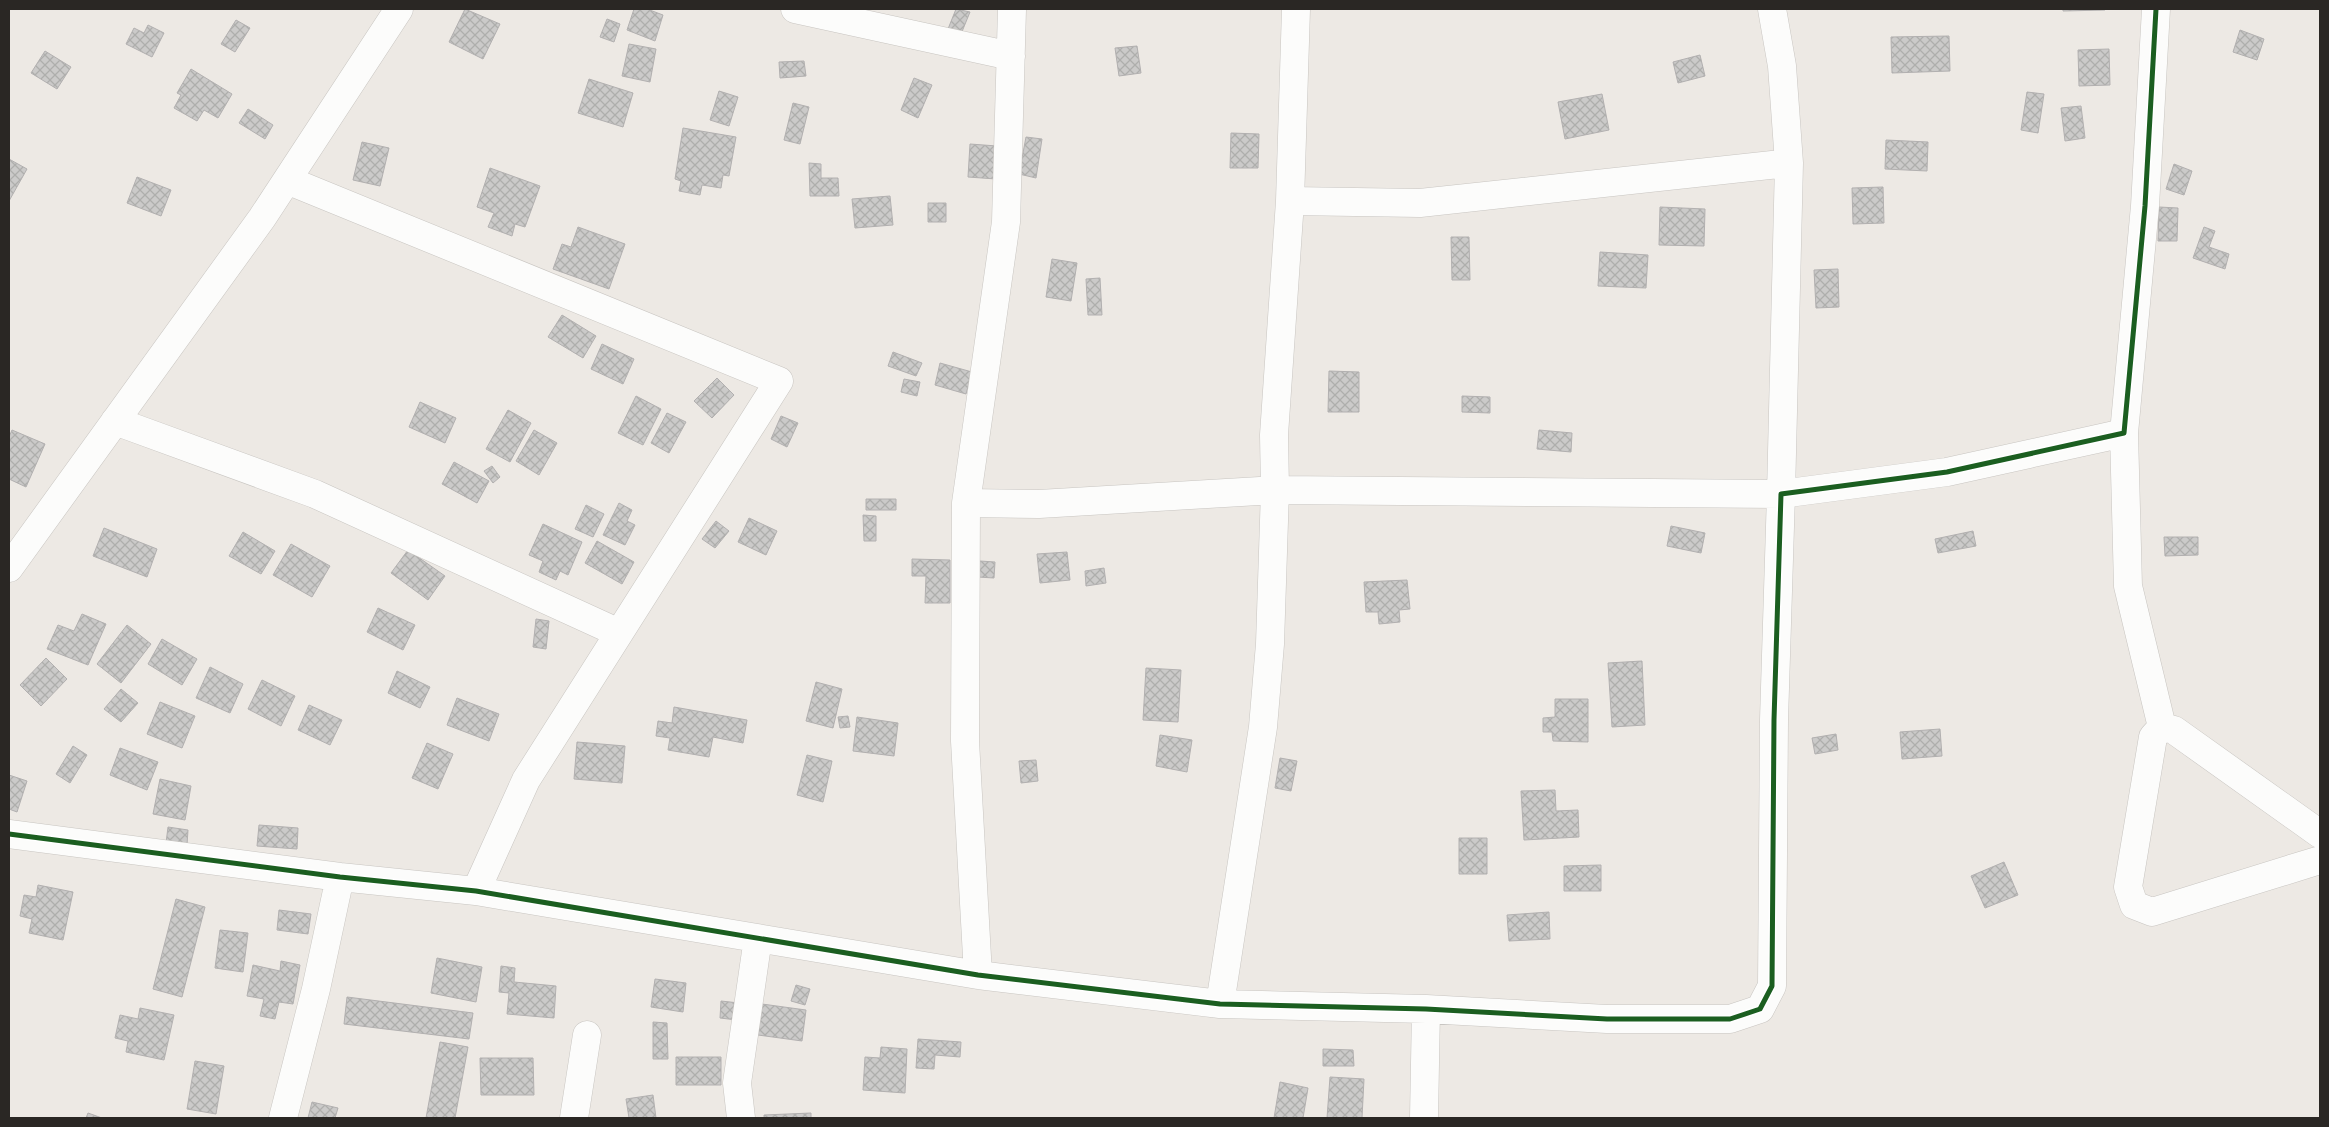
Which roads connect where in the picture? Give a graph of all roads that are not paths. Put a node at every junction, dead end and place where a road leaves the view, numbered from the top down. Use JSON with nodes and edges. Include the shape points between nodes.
{"nodes":[{"id":1,"x":399,"y":9,"type":"edge"},
{"id":2,"x":795,"y":9,"type":"edge"},
{"id":3,"x":1012,"y":9,"type":"edge"},
{"id":4,"x":1296,"y":9,"type":"edge"},
{"id":5,"x":1772,"y":9,"type":"edge"},
{"id":6,"x":2156,"y":9,"type":"edge"},
{"id":7,"x":1011,"y":56,"type":"junction"},
{"id":8,"x":1789,"y":163,"type":"junction"},
{"id":9,"x":287,"y":180,"type":"junction"},
{"id":10,"x":1290,"y":201,"type":"junction"},
{"id":11,"x":115,"y":421,"type":"junction"},
{"id":12,"x":2124,"y":433,"type":"junction"},
{"id":13,"x":1275,"y":490,"type":"junction"},
{"id":14,"x":1781,"y":494,"type":"junction"},
{"id":15,"x":966,"y":503,"type":"junction"},
{"id":16,"x":9,"y":568,"type":"edge"},
{"id":17,"x":619,"y":633,"type":"junction"},
{"id":18,"x":2162,"y":727,"type":"junction"},
{"id":19,"x":9,"y":834,"type":"edge"},
{"id":20,"x":2320,"y":834,"type":"edge"},
{"id":21,"x":2320,"y":860,"type":"edge"},
{"id":22,"x":340,"y":877,"type":"junction"},
{"id":23,"x":476,"y":891,"type":"junction"},
{"id":24,"x":758,"y":938,"type":"junction"},
{"id":25,"x":978,"y":975,"type":"junction"},
{"id":26,"x":1220,"y":1004,"type":"junction"},
{"id":27,"x":1426,"y":1009,"type":"junction"},
{"id":28,"x":587,"y":1035,"type":"dead end"},
{"id":29,"x":283,"y":1118,"type":"edge"},
{"id":30,"x":574,"y":1118,"type":"edge"},
{"id":31,"x":741,"y":1118,"type":"edge"},
{"id":32,"x":1424,"y":1118,"type":"edge"}],
"edges":[{"from":1,"to":9,"type":"street"},
{"from":2,"to":7,"type":"street"},
{"from":3,"to":7,"type":"street"},
{"from":4,"to":10,"type":"street"},
{"from":5,"to":8,"type":"street","via":[[1782,66]]},
{"from":6,"to":12,"type":"street","via":[[2145,206]]},
{"from":7,"to":15,"type":"street","via":[[1006,222]]},
{"from":8,"to":10,"type":"street","via":[[1420,203]]},
{"from":8,"to":14,"type":"street"},
{"from":9,"to":11,"type":"street"},
{"from":9,"to":17,"type":"street","via":[[779,381]]},
{"from":10,"to":13,"type":"street","via":[[1274,435]]},
{"from":11,"to":16,"type":"street"},
{"from":11,"to":17,"type":"street","via":[[315,494]]},
{"from":12,"to":14,"type":"street","via":[[1947,472]]},
{"from":12,"to":18,"type":"street","via":[[2128,586]]},
{"from":13,"to":14,"type":"street"},
{"from":13,"to":15,"type":"street","via":[[1039,504]]},
{"from":13,"to":26,"type":"street","via":[[1270,644],[1263,727]]},
{"from":14,"to":27,"type":"street","via":[[1774,720],[1772,986],[1760,1009],[1730,1019],[1607,1019]]},
{"from":15,"to":25,"type":"street","via":[[965,740]]},
{"from":17,"to":23,"type":"street","via":[[526,780]]},
{"from":18,"to":20,"type":"street","via":[[2174,730]]},
{"from":18,"to":21,"type":"street","via":[[2154,737],[2128,887],[2134,905],[2152,912]]},
{"from":19,"to":22,"type":"street"},
{"from":22,"to":23,"type":"street"},
{"from":22,"to":29,"type":"street"},
{"from":23,"to":24,"type":"street"},
{"from":24,"to":25,"type":"street"},
{"from":24,"to":31,"type":"street","via":[[737,1083]]},
{"from":25,"to":26,"type":"street"},
{"from":26,"to":27,"type":"street"},
{"from":27,"to":32,"type":"street"},
{"from":28,"to":30,"type":"street"}]}
